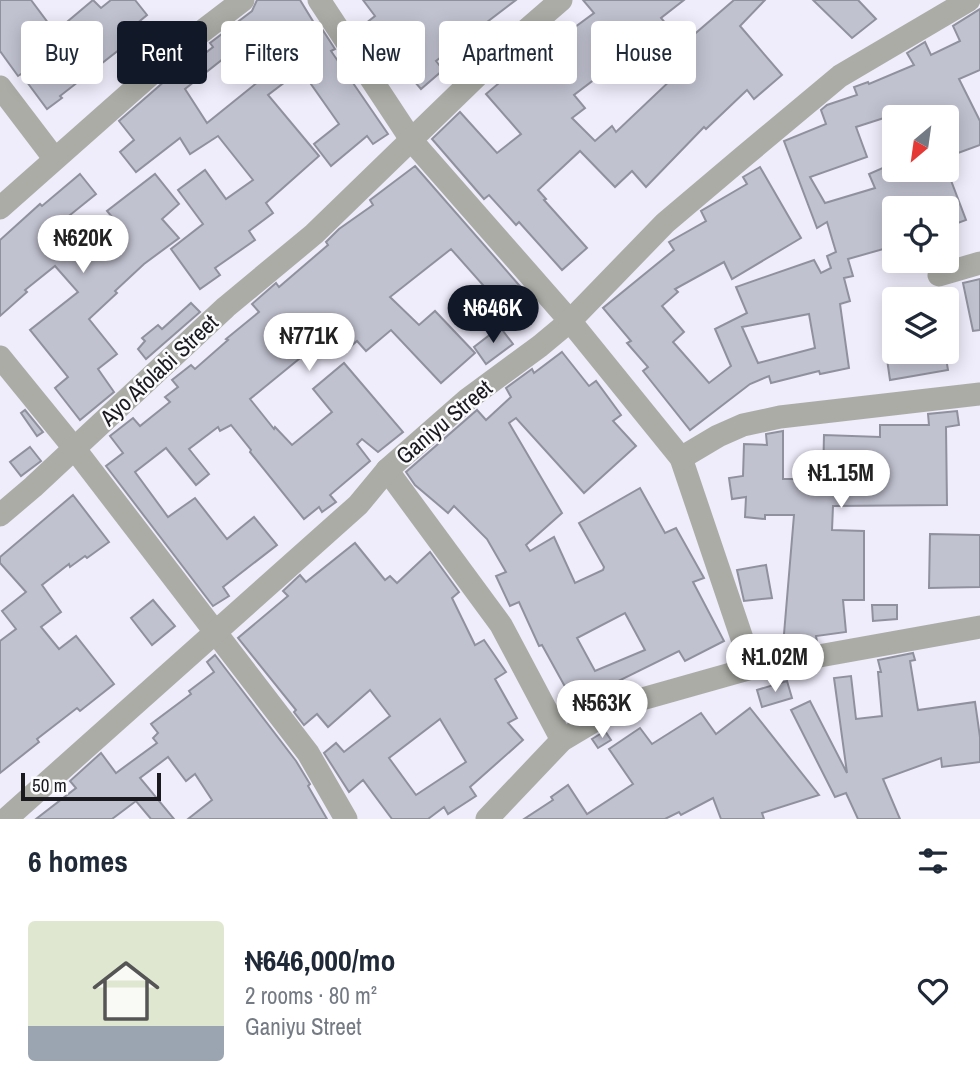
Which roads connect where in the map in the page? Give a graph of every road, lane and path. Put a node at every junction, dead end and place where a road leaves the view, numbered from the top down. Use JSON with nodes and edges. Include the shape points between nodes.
{"nodes":[{"id":1,"x":243,"y":0,"type":"edge"},
{"id":2,"x":319,"y":0,"type":"edge"},
{"id":3,"x":561,"y":0,"type":"edge"},
{"id":4,"x":969,"y":0,"type":"edge"},
{"id":5,"x":0,"y":87,"type":"edge"},
{"id":6,"x":412,"y":141,"type":"junction"},
{"id":7,"x":54,"y":158,"type":"junction"},
{"id":8,"x":0,"y":208,"type":"edge"},
{"id":9,"x":980,"y":263,"type":"edge"},
{"id":10,"x":939,"y":275,"type":"dead end"},
{"id":11,"x":570,"y":321,"type":"junction"},
{"id":12,"x":0,"y":357,"type":"edge"},
{"id":13,"x":980,"y":394,"type":"edge"},
{"id":14,"x":74,"y":449,"type":"junction"},
{"id":15,"x":681,"y":458,"type":"junction"},
{"id":16,"x":387,"y":470,"type":"junction"},
{"id":17,"x":0,"y":515,"type":"edge"},
{"id":18,"x":980,"y":626,"type":"edge"},
{"id":19,"x":215,"y":632,"type":"junction"},
{"id":20,"x":752,"y":668,"type":"junction"},
{"id":21,"x":562,"y":740,"type":"junction"},
{"id":22,"x":6,"y":819,"type":"edge"},
{"id":23,"x":346,"y":819,"type":"edge"},
{"id":24,"x":487,"y":819,"type":"edge"}],
"edges":[{"from":1,"to":7,"type":"street"},
{"from":2,"to":6,"type":"street"},
{"from":3,"to":6,"type":"street","name":"Ayo Afolabi Street"},
{"from":4,"to":11,"type":"street","name":"Ganiyu Street","via":[[840,76],[665,223]]},
{"from":5,"to":7,"type":"street"},
{"from":6,"to":11,"type":"street"},
{"from":6,"to":14,"type":"street","name":"Ayo Afolabi Street"},
{"from":7,"to":8,"type":"street"},
{"from":9,"to":10,"type":"street"},
{"from":11,"to":15,"type":"street"},
{"from":11,"to":16,"type":"street","name":"Ganiyu Street","via":[[468,399]]},
{"from":12,"to":14,"type":"street"},
{"from":13,"to":15,"type":"street","via":[[780,417],[743,425]]},
{"from":14,"to":17,"type":"street","name":"Ayo Afolabi Street"},
{"from":14,"to":19,"type":"street"},
{"from":15,"to":20,"type":"street"},
{"from":16,"to":19,"type":"street","name":"Ganiyu Street","via":[[358,505]]},
{"from":16,"to":21,"type":"street","via":[[501,625]]},
{"from":18,"to":20,"type":"street"},
{"from":19,"to":22,"type":"street","name":"Ganiyu Street"},
{"from":19,"to":23,"type":"street","via":[[308,753]]},
{"from":20,"to":21,"type":"street","via":[[635,701]]},
{"from":21,"to":24,"type":"street"}]}
